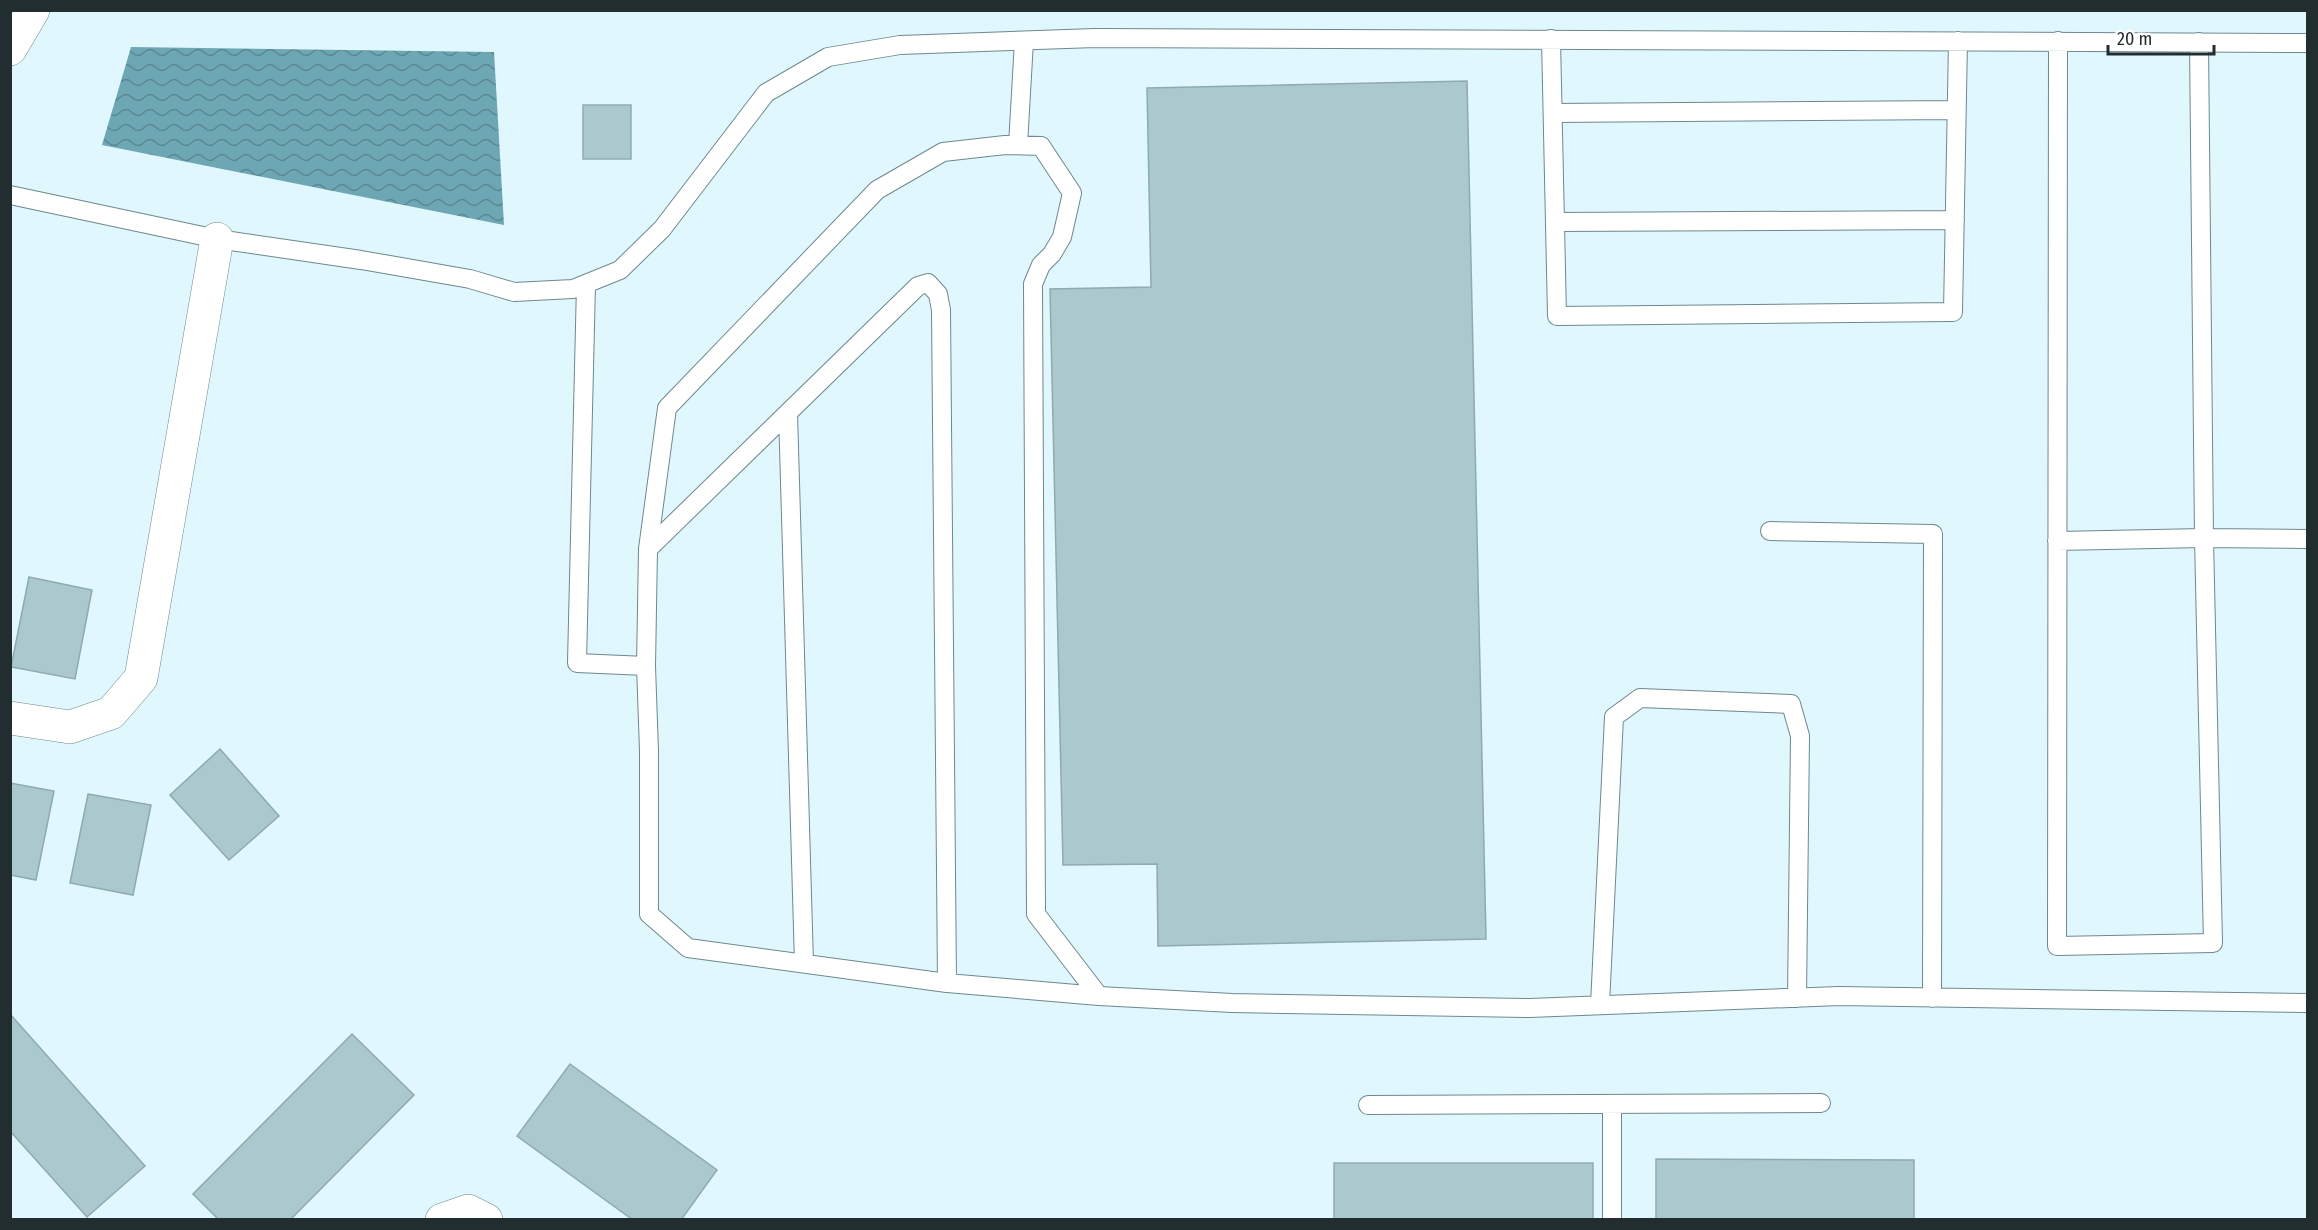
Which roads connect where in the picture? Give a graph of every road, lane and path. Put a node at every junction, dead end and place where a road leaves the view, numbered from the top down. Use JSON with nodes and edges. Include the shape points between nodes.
{"nodes":[{"id":1,"x":33,"y":10,"type":"edge"},
{"id":2,"x":1551,"y":39,"type":"junction"},
{"id":3,"x":1024,"y":40,"type":"junction"},
{"id":4,"x":1958,"y":40,"type":"junction"},
{"id":5,"x":2058,"y":41,"type":"junction"},
{"id":6,"x":2199,"y":42,"type":"junction"},
{"id":7,"x":2307,"y":43,"type":"edge"},
{"id":8,"x":10,"y":49,"type":"edge"},
{"id":9,"x":1956,"y":110,"type":"junction"},
{"id":10,"x":1553,"y":112,"type":"junction"},
{"id":11,"x":1018,"y":145,"type":"junction"},
{"id":12,"x":10,"y":195,"type":"edge"},
{"id":13,"x":1955,"y":220,"type":"junction"},
{"id":14,"x":1555,"y":222,"type":"junction"},
{"id":15,"x":217,"y":239,"type":"junction"},
{"id":16,"x":586,"y":284,"type":"junction"},
{"id":17,"x":788,"y":413,"type":"junction"},
{"id":18,"x":1770,"y":531,"type":"dead end"},
{"id":19,"x":2204,"y":538,"type":"junction"},
{"id":20,"x":2307,"y":539,"type":"edge"},
{"id":21,"x":2057,"y":541,"type":"junction"},
{"id":22,"x":648,"y":549,"type":"junction"},
{"id":23,"x":646,"y":666,"type":"junction"},
{"id":24,"x":10,"y":718,"type":"edge"},
{"id":25,"x":804,"y":963,"type":"junction"},
{"id":26,"x":947,"y":983,"type":"junction"},
{"id":27,"x":1100,"y":996,"type":"junction"},
{"id":28,"x":1797,"y":998,"type":"junction"},
{"id":29,"x":1932,"y":998,"type":"junction"},
{"id":30,"x":2307,"y":1003,"type":"edge"},
{"id":31,"x":1600,"y":1005,"type":"junction"},
{"id":32,"x":1821,"y":1103,"type":"dead end"},
{"id":33,"x":1612,"y":1104,"type":"junction"},
{"id":34,"x":1368,"y":1105,"type":"dead end"},
{"id":35,"x":442,"y":1220,"type":"edge"},
{"id":36,"x":486,"y":1220,"type":"edge"},
{"id":37,"x":1612,"y":1220,"type":"edge"}],
"edges":[{"from":1,"to":8,"type":"street"},
{"from":2,"to":3,"type":"lane"},
{"from":2,"to":4,"type":"lane"},
{"from":2,"to":10,"type":"lane"},
{"from":3,"to":11,"type":"lane"},
{"from":3,"to":16,"type":"lane","via":[[900,45],[828,57],[766,93],[662,229],[620,270]]},
{"from":4,"to":5,"type":"lane"},
{"from":4,"to":9,"type":"lane"},
{"from":5,"to":6,"type":"lane"},
{"from":5,"to":21,"type":"lane"},
{"from":6,"to":7,"type":"lane"},
{"from":6,"to":19,"type":"lane"},
{"from":9,"to":10,"type":"lane"},
{"from":9,"to":13,"type":"lane"},
{"from":10,"to":14,"type":"lane"},
{"from":11,"to":22,"type":"lane","via":[[943,152],[877,190],[667,408]]},
{"from":11,"to":27,"type":"lane","via":[[1041,146],[1072,193],[1062,237],[1041,265],[1033,284],[1036,914]]},
{"from":12,"to":15,"type":"lane"},
{"from":13,"to":14,"type":"lane"},
{"from":13,"to":14,"type":"lane","via":[[1953,312],[1569,316],[1557,316]]},
{"from":15,"to":16,"type":"lane","via":[[470,279],[514,292],[573,289]]},
{"from":15,"to":24,"type":"street","via":[[141,678],[111,713],[70,728]]},
{"from":16,"to":23,"type":"lane","via":[[577,663]]},
{"from":17,"to":22,"type":"lane"},
{"from":17,"to":25,"type":"lane"},
{"from":17,"to":26,"type":"lane","via":[[918,286],[927,283],[938,294]]},
{"from":18,"to":29,"type":"lane","via":[[1933,534]]},
{"from":19,"to":20,"type":"lane"},
{"from":19,"to":21,"type":"lane"},
{"from":19,"to":21,"type":"lane","via":[[2213,943],[2057,946]]},
{"from":22,"to":23,"type":"lane"},
{"from":23,"to":25,"type":"lane","via":[[649,914],[688,948]]},
{"from":25,"to":26,"type":"lane"},
{"from":26,"to":27,"type":"lane"},
{"from":27,"to":31,"type":"lane","via":[[1232,1004],[1530,1008]]},
{"from":28,"to":29,"type":"lane"},
{"from":28,"to":31,"type":"lane"},
{"from":28,"to":31,"type":"lane","via":[[1800,736],[1791,704],[1640,698],[1614,717]]},
{"from":29,"to":30,"type":"lane"},
{"from":32,"to":33,"type":"lane"},
{"from":33,"to":34,"type":"lane"},
{"from":33,"to":37,"type":"lane"},
{"from":35,"to":36,"type":"street","via":[[468,1211]]}]}
